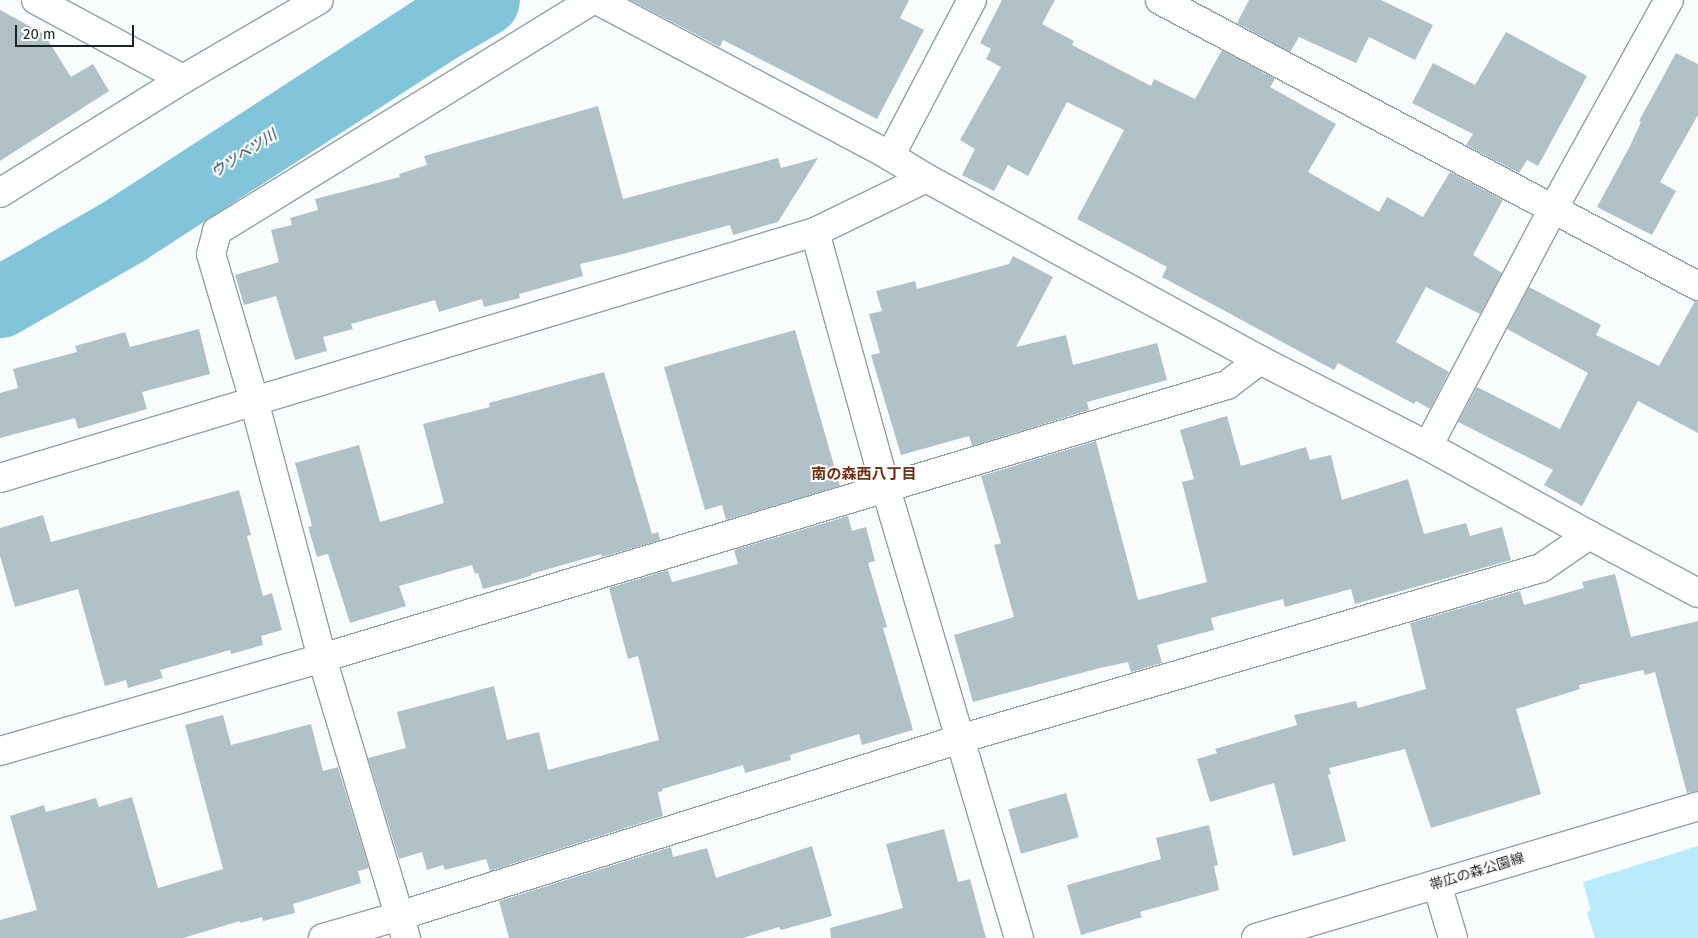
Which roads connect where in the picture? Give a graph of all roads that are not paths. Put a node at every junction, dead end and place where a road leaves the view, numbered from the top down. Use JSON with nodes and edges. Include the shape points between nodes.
{"nodes":[{"id":1,"x":36,"y":0,"type":"edge"},
{"id":2,"x":319,"y":0,"type":"edge"},
{"id":3,"x":592,"y":0,"type":"edge"},
{"id":4,"x":596,"y":0,"type":"edge"},
{"id":5,"x":972,"y":0,"type":"edge"},
{"id":6,"x":1160,"y":0,"type":"edge"},
{"id":7,"x":1669,"y":0,"type":"edge"},
{"id":8,"x":183,"y":79,"type":"junction"},
{"id":9,"x":890,"y":156,"type":"junction"},
{"id":10,"x":926,"y":178,"type":"junction"},
{"id":11,"x":0,"y":193,"type":"edge"},
{"id":12,"x":1554,"y":208,"type":"junction"},
{"id":13,"x":815,"y":232,"type":"junction"},
{"id":14,"x":1698,"y":286,"type":"edge"},
{"id":15,"x":1260,"y":360,"type":"junction"},
{"id":16,"x":254,"y":400,"type":"junction"},
{"id":17,"x":1428,"y":446,"type":"junction"},
{"id":18,"x":0,"y":478,"type":"edge"},
{"id":19,"x":886,"y":489,"type":"junction"},
{"id":20,"x":1589,"y":535,"type":"junction"},
{"id":21,"x":1698,"y":593,"type":"edge"},
{"id":22,"x":322,"y":658,"type":"junction"},
{"id":23,"x":960,"y":739,"type":"junction"},
{"id":24,"x":0,"y":751,"type":"edge"},
{"id":25,"x":1698,"y":806,"type":"edge"},
{"id":26,"x":1437,"y":884,"type":"junction"},
{"id":27,"x":402,"y":927,"type":"edge"},
{"id":28,"x":323,"y":938,"type":"edge"},
{"id":29,"x":1019,"y":938,"type":"edge"},
{"id":30,"x":1256,"y":938,"type":"edge"},
{"id":31,"x":1453,"y":938,"type":"edge"}],
"edges":[{"from":1,"to":8,"type":"street"},
{"from":2,"to":8,"type":"street"},
{"from":3,"to":16,"type":"street","via":[[217,231],[211,254]]},
{"from":4,"to":9,"type":"street"},
{"from":5,"to":9,"type":"street"},
{"from":6,"to":12,"type":"street"},
{"from":7,"to":12,"type":"street"},
{"from":8,"to":11,"type":"street"},
{"from":9,"to":10,"type":"street"},
{"from":10,"to":13,"type":"street"},
{"from":10,"to":15,"type":"street"},
{"from":12,"to":14,"type":"street"},
{"from":12,"to":17,"type":"street"},
{"from":13,"to":16,"type":"street"},
{"from":13,"to":19,"type":"street"},
{"from":15,"to":17,"type":"street"},
{"from":15,"to":19,"type":"street","via":[[1227,385]]},
{"from":16,"to":18,"type":"street"},
{"from":16,"to":22,"type":"street"},
{"from":17,"to":20,"type":"street"},
{"from":19,"to":22,"type":"street"},
{"from":19,"to":23,"type":"street"},
{"from":20,"to":21,"type":"street"},
{"from":20,"to":23,"type":"street","via":[[1541,568]]},
{"from":22,"to":24,"type":"street"},
{"from":22,"to":27,"type":"street"},
{"from":23,"to":27,"type":"street"},
{"from":23,"to":29,"type":"street"},
{"from":25,"to":26,"type":"street","name":"帯広の森公園線"},
{"from":26,"to":30,"type":"street","name":"帯広の森公園線"},
{"from":26,"to":31,"type":"street"},
{"from":27,"to":28,"type":"street"}]}
